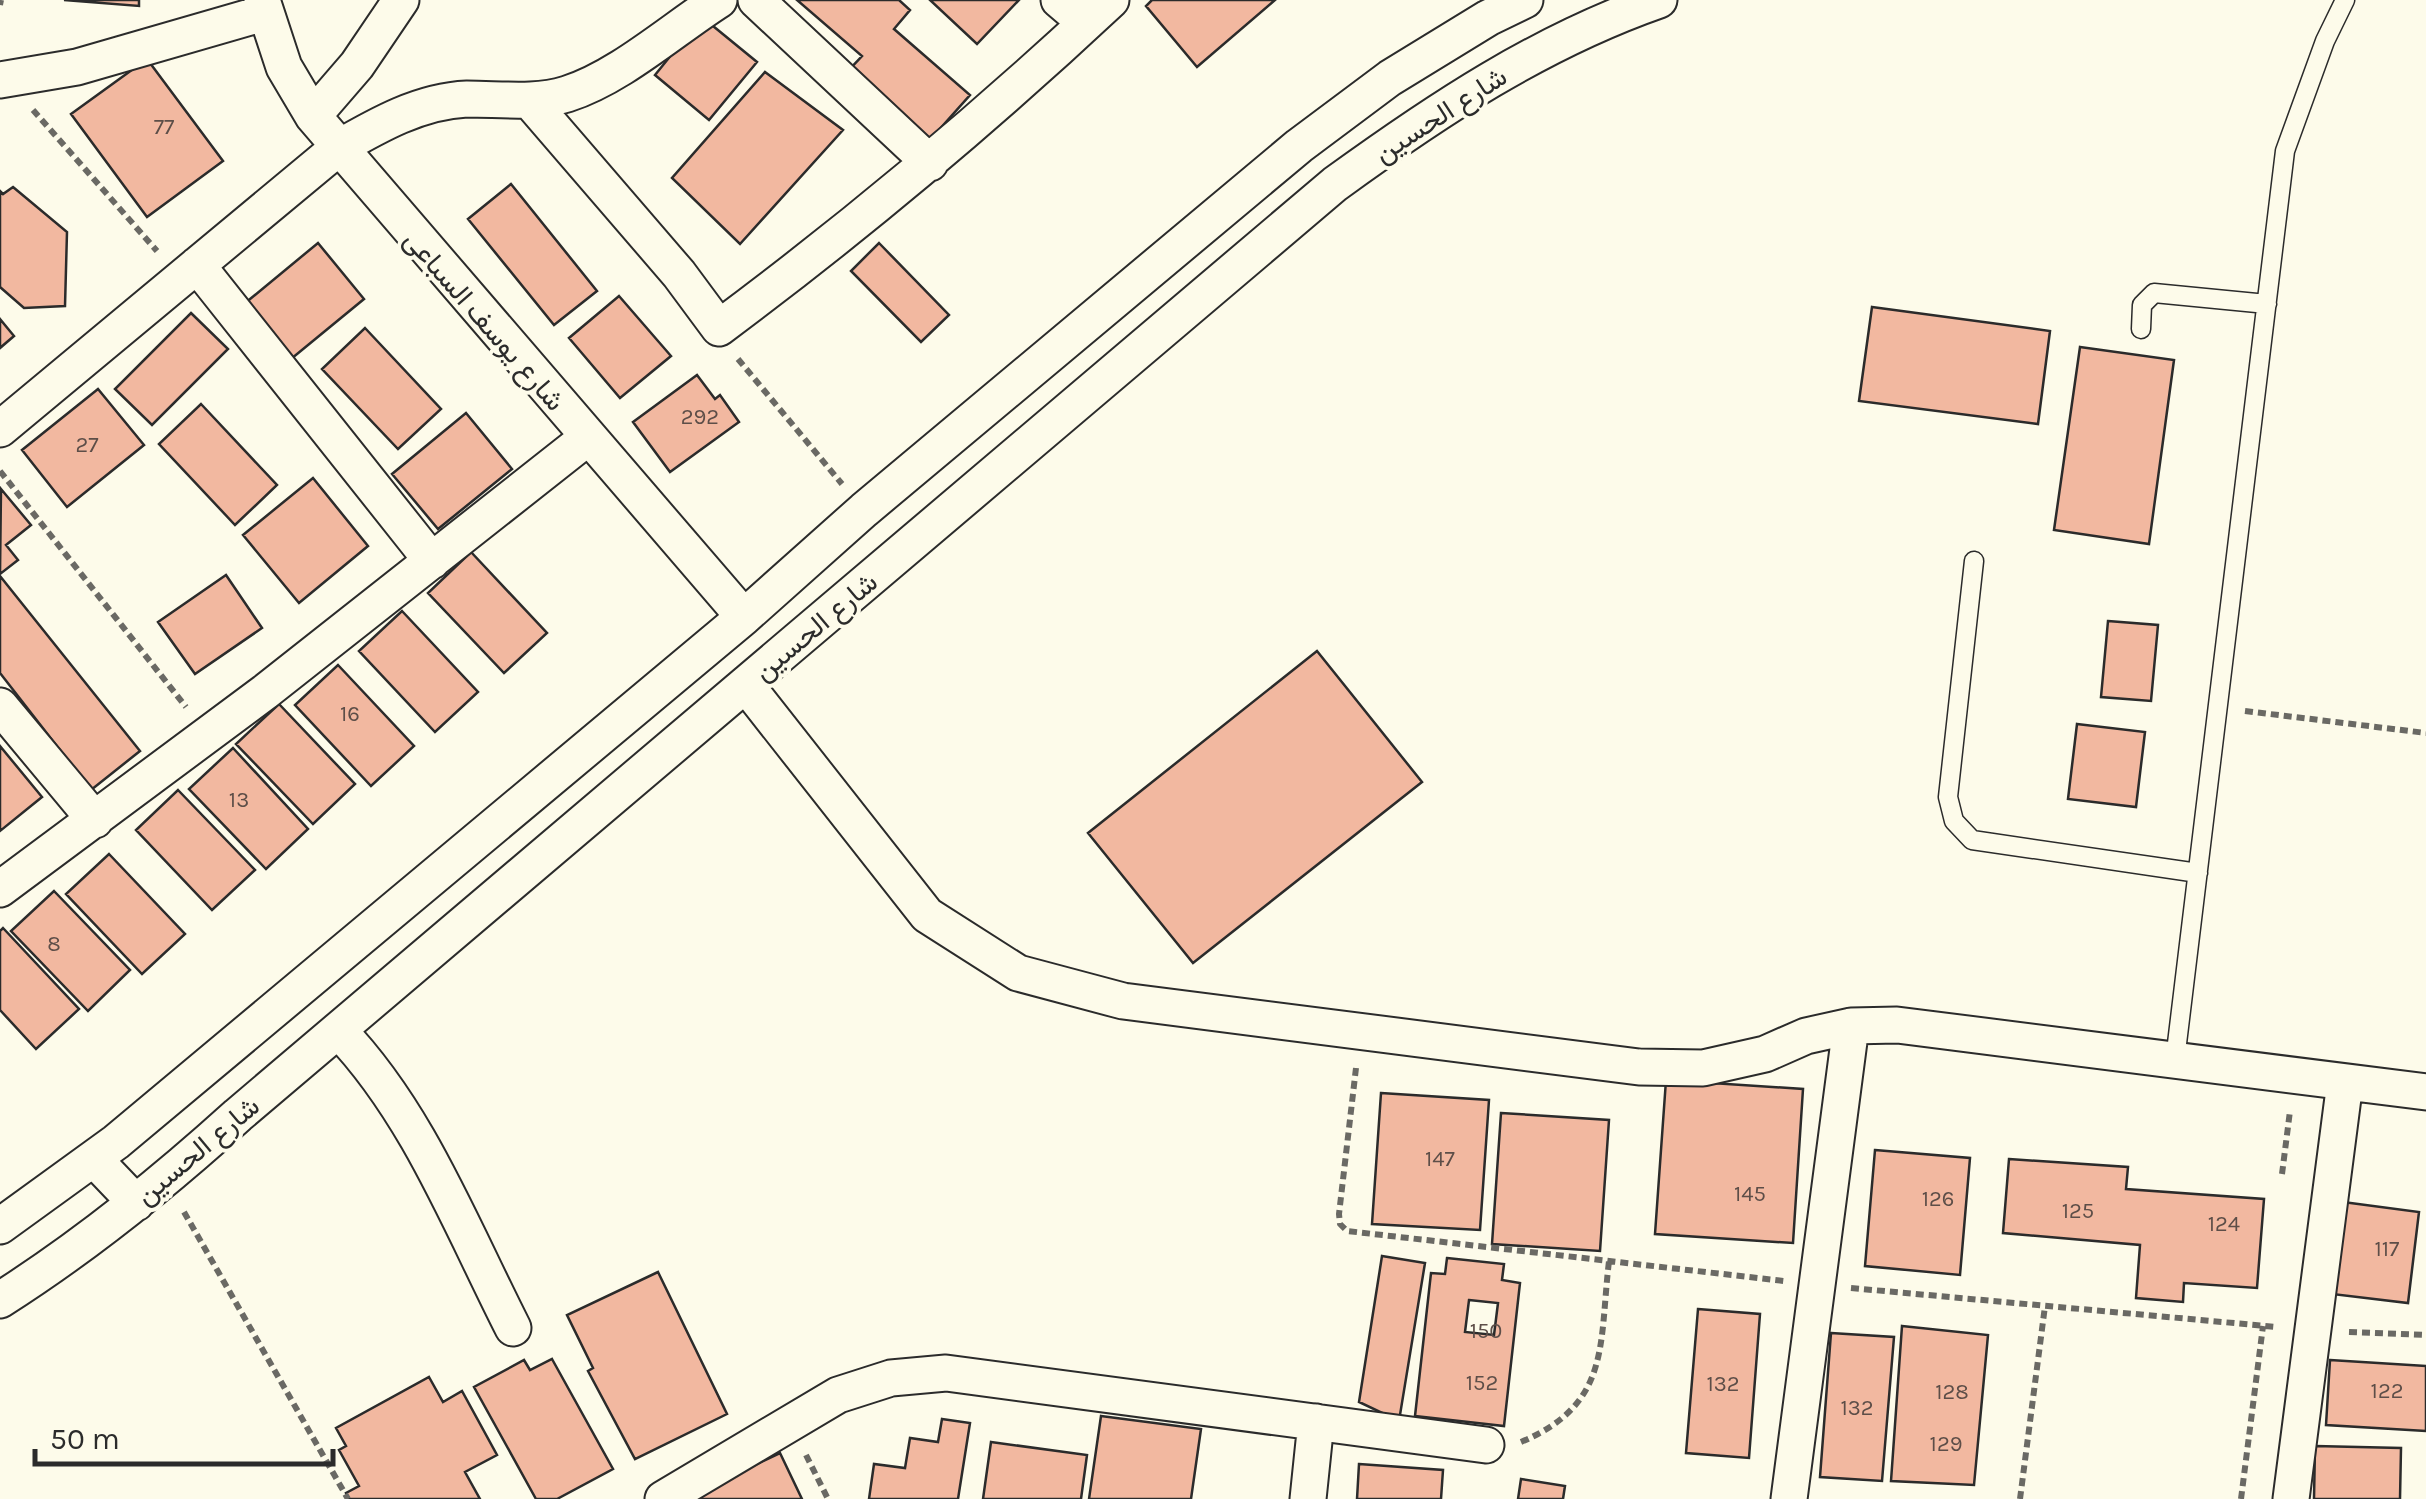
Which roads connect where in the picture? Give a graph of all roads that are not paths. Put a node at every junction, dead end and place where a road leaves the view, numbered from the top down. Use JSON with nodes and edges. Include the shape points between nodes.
{"nodes":[{"id":1,"x":401,"y":0,"type":"edge"},
{"id":2,"x":719,"y":0,"type":"edge"},
{"id":3,"x":756,"y":0,"type":"edge"},
{"id":4,"x":1059,"y":0,"type":"edge"},
{"id":5,"x":1525,"y":0,"type":"edge"},
{"id":6,"x":1659,"y":0,"type":"edge"},
{"id":7,"x":2344,"y":0,"type":"edge"},
{"id":8,"x":263,"y":6,"type":"edge"},
{"id":9,"x":1099,"y":12,"type":"edge"},
{"id":10,"x":3,"y":80,"type":"edge"},
{"id":11,"x":530,"y":101,"type":"junction"},
{"id":12,"x":312,"y":116,"type":"junction"},
{"id":13,"x":1299,"y":146,"type":"junction"},
{"id":14,"x":338,"y":148,"type":"junction"},
{"id":15,"x":930,"y":163,"type":"junction"},
{"id":16,"x":1335,"y":184,"type":"junction"},
{"id":17,"x":189,"y":272,"type":"junction"},
{"id":18,"x":2267,"y":304,"type":"junction"},
{"id":19,"x":2140,"y":329,"type":"dead end"},
{"id":20,"x":0,"y":429,"type":"edge"},
{"id":21,"x":586,"y":438,"type":"junction"},
{"id":22,"x":1974,"y":561,"type":"dead end"},
{"id":23,"x":432,"y":562,"type":"junction"},
{"id":24,"x":744,"y":617,"type":"junction"},
{"id":25,"x":746,"y":685,"type":"junction"},
{"id":26,"x":0,"y":706,"type":"edge"},
{"id":27,"x":95,"y":820,"type":"junction"},
{"id":28,"x":2198,"y":873,"type":"junction"},
{"id":29,"x":0,"y":889,"type":"edge"},
{"id":30,"x":1851,"y":1026,"type":"junction"},
{"id":31,"x":338,"y":1030,"type":"junction"},
{"id":32,"x":2175,"y":1060,"type":"junction"},
{"id":33,"x":2345,"y":1082,"type":"junction"},
{"id":34,"x":2426,"y":1092,"type":"edge"},
{"id":35,"x":94,"y":1159,"type":"junction"},
{"id":36,"x":136,"y":1203,"type":"junction"},
{"id":37,"x":0,"y":1226,"type":"edge"},
{"id":38,"x":0,"y":1300,"type":"edge"},
{"id":39,"x":513,"y":1328,"type":"dead end"},
{"id":40,"x":1316,"y":1422,"type":"junction"},
{"id":41,"x":1486,"y":1445,"type":"road end"},
{"id":42,"x":1796,"y":1498,"type":"edge"},
{"id":43,"x":662,"y":1499,"type":"edge"},
{"id":44,"x":1308,"y":1499,"type":"edge"},
{"id":45,"x":2291,"y":1499,"type":"edge"}],
"edges":[{"from":1,"to":12,"type":"street"},
{"from":2,"to":11,"type":"street","via":[[598,81]]},
{"from":3,"to":15,"type":"street"},
{"from":4,"to":9,"type":"street"},
{"from":5,"to":13,"type":"street","name":"شارع الحسين","via":[[1390,78]]},
{"from":6,"to":16,"type":"street","name":"شارع الحسين","via":[[1534,54],[1435,111]]},
{"from":7,"to":18,"type":"lane","via":[[2285,150]]},
{"from":8,"to":10,"type":"street","via":[[77,67]]},
{"from":8,"to":12,"type":"street","name":"شارع يوسف السباعى","via":[[284,67]]},
{"from":9,"to":15,"type":"street"},
{"from":11,"to":14,"type":"street","via":[[462,99],[396,115]]},
{"from":11,"to":15,"type":"street","via":[[719,328]]},
{"from":12,"to":14,"type":"street","name":"شارع يوسف السباعى"},
{"from":13,"to":16,"type":"street"},
{"from":13,"to":24,"type":"street","name":"شارع الحسين"},
{"from":14,"to":17,"type":"street"},
{"from":14,"to":21,"type":"street","name":"شارع يوسف السباعى"},
{"from":16,"to":25,"type":"street","name":"شارع الحسين"},
{"from":17,"to":20,"type":"street"},
{"from":17,"to":23,"type":"street"},
{"from":18,"to":19,"type":"lane","via":[[2154,294],[2142,305]]},
{"from":18,"to":28,"type":"lane"},
{"from":21,"to":23,"type":"street"},
{"from":21,"to":24,"type":"street","name":"شارع يوسف السباعى"},
{"from":22,"to":28,"type":"lane","via":[[1948,796],[1954,821],[1972,840]]},
{"from":23,"to":27,"type":"street"},
{"from":24,"to":35,"type":"street","name":"شارع الحسين"},
{"from":25,"to":30,"type":"street","via":[[927,914],[1018,974],[1122,1001],[1640,1067],[1703,1068]]},
{"from":25,"to":31,"type":"street","name":"شارع الحسين"},
{"from":26,"to":27,"type":"street"},
{"from":27,"to":29,"type":"street"},
{"from":28,"to":32,"type":"lane"},
{"from":30,"to":32,"type":"street"},
{"from":30,"to":42,"type":"street"},
{"from":31,"to":36,"type":"street","name":"شارع الحسين"},
{"from":31,"to":39,"type":"street","via":[[400,1106]]},
{"from":32,"to":33,"type":"street"},
{"from":33,"to":34,"type":"street"},
{"from":33,"to":45,"type":"street"},
{"from":35,"to":36,"type":"street"},
{"from":35,"to":37,"type":"street","name":"شارع الحسين"},
{"from":36,"to":38,"type":"street","name":"شارع الحسين"},
{"from":40,"to":41,"type":"street"},
{"from":40,"to":43,"type":"street","via":[[946,1373],[891,1378],[838,1396]]},
{"from":40,"to":44,"type":"street"}]}
